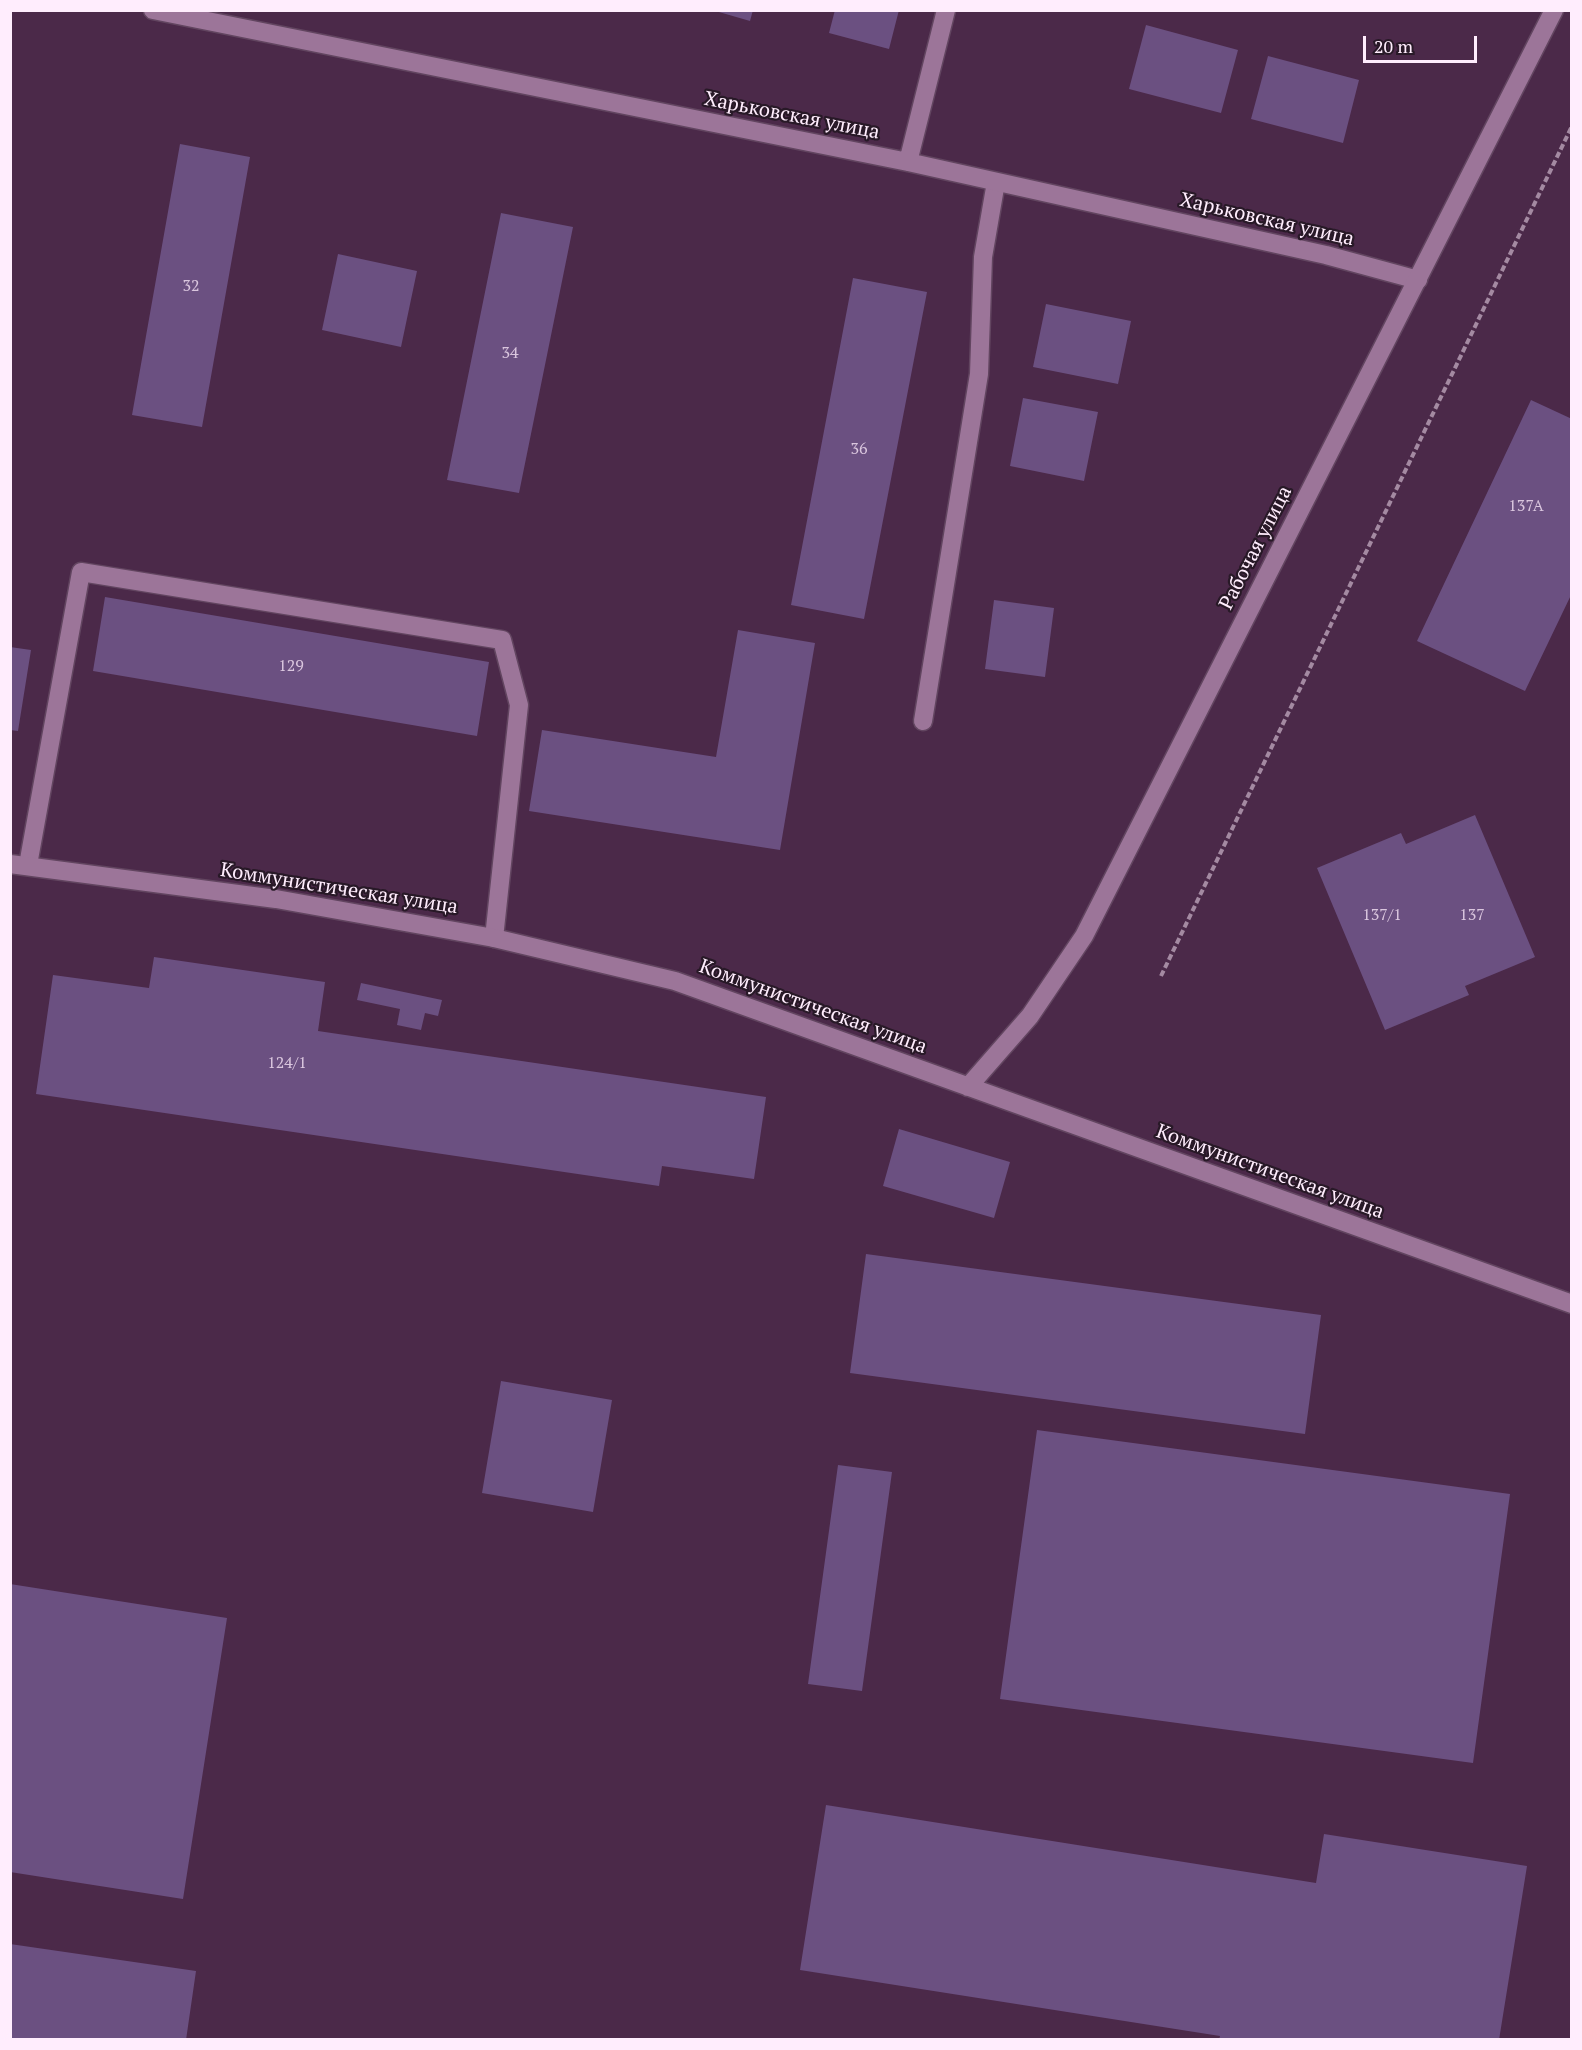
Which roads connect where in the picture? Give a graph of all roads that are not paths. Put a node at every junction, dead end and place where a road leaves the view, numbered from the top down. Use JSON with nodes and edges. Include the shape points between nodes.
{"nodes":[{"id":1,"x":153,"y":10,"type":"edge"},
{"id":2,"x":946,"y":10,"type":"edge"},
{"id":3,"x":1554,"y":10,"type":"edge"},
{"id":4,"x":908,"y":162,"type":"junction"},
{"id":5,"x":996,"y":182,"type":"junction"},
{"id":6,"x":1418,"y":280,"type":"junction"},
{"id":7,"x":923,"y":721,"type":"dead end"},
{"id":8,"x":19,"y":865,"type":"edge"},
{"id":9,"x":494,"y":938,"type":"junction"},
{"id":10,"x":968,"y":1087,"type":"junction"},
{"id":11,"x":1572,"y":1304,"type":"edge"}],
"edges":[{"from":1,"to":4,"type":"street","name":"Харьковская улица"},
{"from":2,"to":4,"type":"street"},
{"from":3,"to":6,"type":"street","name":"Рабочая улица"},
{"from":4,"to":5,"type":"street","name":"Харьковская улица"},
{"from":5,"to":6,"type":"street","name":"Харьковская улица","via":[[1326,255]]},
{"from":5,"to":7,"type":"street","via":[[983,257],[979,374]]},
{"from":6,"to":10,"type":"street","name":"Рабочая улица","via":[[1084,936],[1030,1016]]},
{"from":8,"to":9,"type":"street","name":"Коммунистическая улица","via":[[276,899]]},
{"from":8,"to":9,"type":"street","via":[[81,572],[502,640],[519,705]]},
{"from":9,"to":10,"type":"street","name":"Коммунистическая улица","via":[[675,981]]},
{"from":10,"to":11,"type":"street","name":"Коммунистическая улица"}]}
